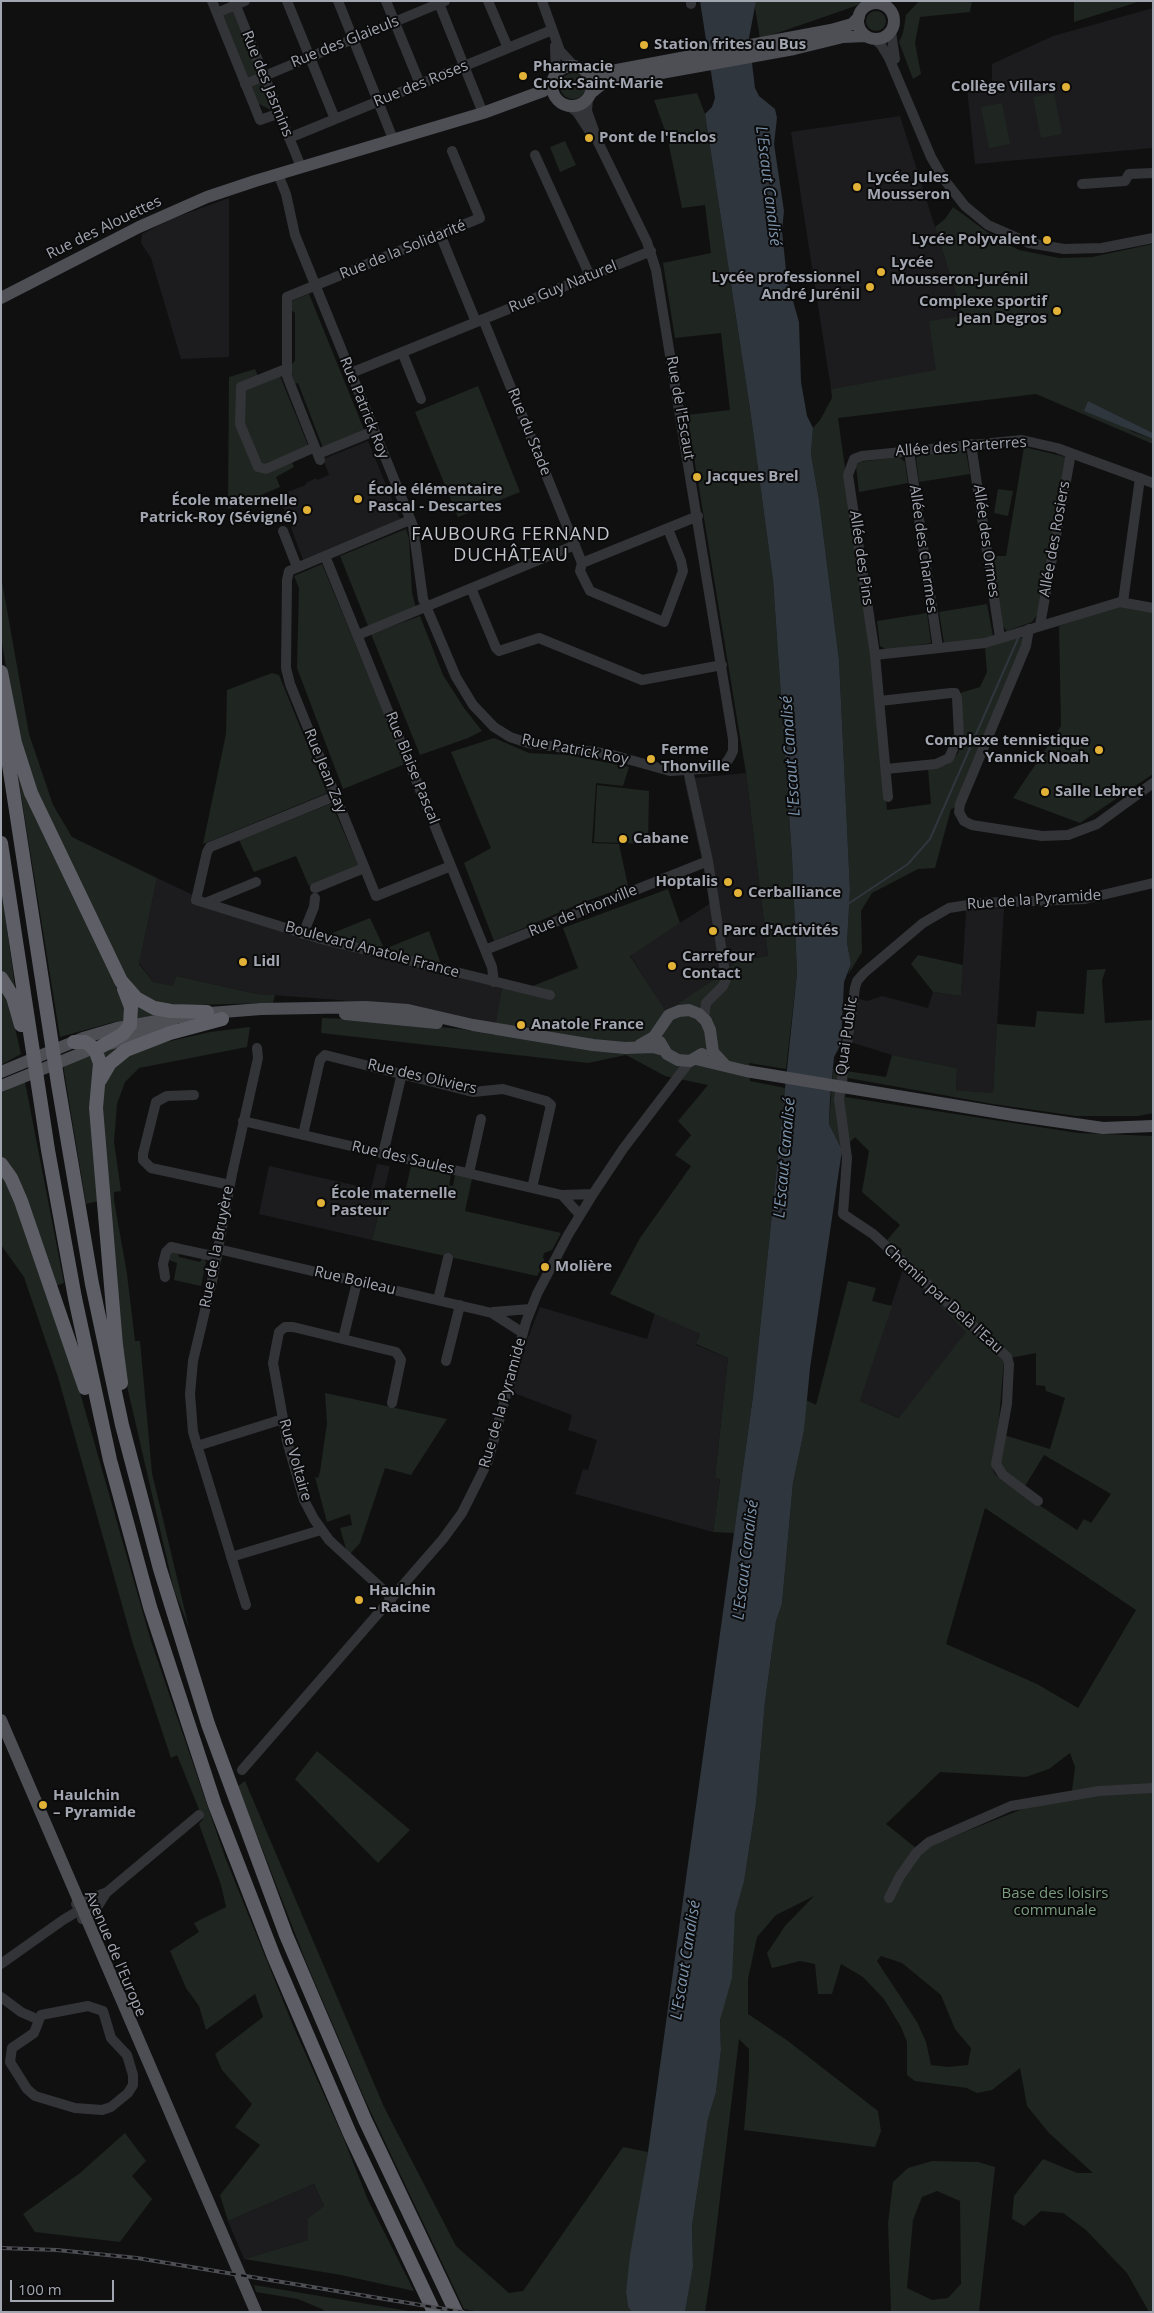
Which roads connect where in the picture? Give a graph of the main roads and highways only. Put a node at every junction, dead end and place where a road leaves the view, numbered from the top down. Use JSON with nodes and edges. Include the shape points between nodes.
{"nodes":[{"id":1,"x":900,"y":1,"type":"edge"},
{"id":2,"x":881,"y":2,"type":"edge"},
{"id":3,"x":859,"y":17,"type":"junction"},
{"id":4,"x":894,"y":17,"type":"junction"},
{"id":5,"x":871,"y":38,"type":"junction"},
{"id":6,"x":760,"y":49,"type":"junction"},
{"id":7,"x":696,"y":61,"type":"junction"},
{"id":8,"x":580,"y":70,"type":"junction"},
{"id":9,"x":555,"y":79,"type":"junction"},
{"id":10,"x":589,"y":96,"type":"junction"},
{"id":11,"x":564,"y":103,"type":"junction"},
{"id":12,"x":483,"y":113,"type":"junction"},
{"id":13,"x":228,"y":189,"type":"junction"},
{"id":14,"x":1,"y":291,"type":"edge"},
{"id":15,"x":1,"y":298,"type":"edge"},
{"id":16,"x":1,"y":672,"type":"edge"},
{"id":17,"x":1,"y":714,"type":"edge"},
{"id":18,"x":1,"y":843,"type":"edge"},
{"id":19,"x":1,"y":978,"type":"edge"},
{"id":20,"x":121,"y":981,"type":"junction"},
{"id":21,"x":207,"y":1012,"type":"junction"},
{"id":22,"x":222,"y":1019,"type":"junction"},
{"id":23,"x":130,"y":1025,"type":"junction"},
{"id":24,"x":474,"y":1025,"type":"junction"},
{"id":25,"x":660,"y":1030,"type":"junction"},
{"id":26,"x":710,"y":1040,"type":"junction"},
{"id":27,"x":98,"y":1047,"type":"junction"},
{"id":28,"x":635,"y":1047,"type":"junction"},
{"id":29,"x":74,"y":1048,"type":"junction"},
{"id":30,"x":667,"y":1053,"type":"junction"},
{"id":31,"x":693,"y":1060,"type":"junction"},
{"id":32,"x":727,"y":1066,"type":"junction"},
{"id":33,"x":5,"y":1077,"type":"edge"},
{"id":34,"x":98,"y":1085,"type":"junction"},
{"id":35,"x":1153,"y":1120,"type":"edge"},
{"id":36,"x":1073,"y":1123,"type":"junction"},
{"id":37,"x":1153,"y":1126,"type":"edge"},
{"id":38,"x":48,"y":1150,"type":"junction"},
{"id":39,"x":1,"y":1164,"type":"edge"},
{"id":40,"x":143,"y":1509,"type":"junction"},
{"id":41,"x":124,"y":1514,"type":"junction"},
{"id":42,"x":1,"y":1720,"type":"edge"},
{"id":43,"x":431,"y":2306,"type":"edge"},
{"id":44,"x":454,"y":2308,"type":"edge"},
{"id":45,"x":256,"y":2312,"type":"edge"}],
"edges":[{"from":1,"to":4,"type":"main road"},
{"from":2,"to":3,"type":"main road","via":[[864,8]]},
{"from":2,"to":4,"type":"main road"},
{"from":3,"to":5,"type":"main road","via":[[859,28]]},
{"from":3,"to":6,"type":"main road","via":[[841,28]]},
{"from":4,"to":5,"type":"main road","via":[[891,32],[883,38]]},
{"from":5,"to":6,"type":"main road","via":[[843,37]]},
{"from":6,"to":7,"type":"main road"},
{"from":7,"to":8,"type":"main road","via":[[606,72]]},
{"from":7,"to":10,"type":"main road","via":[[607,83]]},
{"from":8,"to":9,"type":"main road","via":[[566,68]]},
{"from":8,"to":10,"type":"main road","via":[[592,82]]},
{"from":9,"to":11,"type":"main road","via":[[554,94]]},
{"from":9,"to":12,"type":"main road","via":[[543,91]]},
{"from":10,"to":11,"type":"main road","via":[[580,104]]},
{"from":11,"to":12,"type":"main road","via":[[548,98]]},
{"from":12,"to":13,"type":"main road"},
{"from":13,"to":14,"type":"main road","name":"Rue des Alouettes","via":[[148,216]]},
{"from":13,"to":15,"type":"main road","name":"Rue des Alouettes","via":[[144,225]]},
{"from":16,"to":20,"type":"highway","via":[[15,743],[31,793]]},
{"from":17,"to":40,"type":"highway","via":[[82,1231],[109,1369]]},
{"from":18,"to":38,"type":"highway"},
{"from":19,"to":38,"type":"highway","via":[[11,992],[19,1015]]},
{"from":20,"to":21,"type":"highway","via":[[136,998],[154,1008]]},
{"from":20,"to":23,"type":"highway","via":[[131,1007]]},
{"from":21,"to":23,"type":"main road"},
{"from":21,"to":24,"type":"main road","via":[[371,1007],[416,1011]]},
{"from":22,"to":24,"type":"main road","via":[[308,1013]]},
{"from":22,"to":27,"type":"main road","via":[[164,1029]]},
{"from":22,"to":34,"type":"highway","via":[[170,1033],[126,1050],[107,1067]]},
{"from":23,"to":27,"type":"highway","via":[[123,1034]]},
{"from":23,"to":29,"type":"main road","via":[[98,1033]]},
{"from":24,"to":28,"type":"main road","via":[[593,1045]]},
{"from":25,"to":26,"type":"main road","via":[[666,1018],[682,1010],[696,1012],[704,1018],[710,1030]]},
{"from":25,"to":28,"type":"main road","via":[[648,1042]]},
{"from":25,"to":30,"type":"main road","via":[[660,1040]]},
{"from":26,"to":31,"type":"main road","via":[[705,1051]]},
{"from":26,"to":32,"type":"main road","via":[[715,1054]]},
{"from":27,"to":29,"type":"highway","via":[[84,1042]]},
{"from":27,"to":34,"type":"highway"},
{"from":28,"to":30,"type":"main road","via":[[652,1047]]},
{"from":29,"to":33,"type":"main road"},
{"from":30,"to":31,"type":"main road","via":[[678,1060]]},
{"from":31,"to":32,"type":"main road"},
{"from":32,"to":36,"type":"main road"},
{"from":34,"to":40,"type":"highway","via":[[96,1108],[116,1345]]},
{"from":35,"to":36,"type":"main road"},
{"from":36,"to":37,"type":"main road","via":[[1116,1128]]},
{"from":38,"to":41,"type":"highway","via":[[80,1326]]},
{"from":39,"to":41,"type":"highway","via":[[11,1178],[24,1210]]},
{"from":40,"to":44,"type":"highway","via":[[196,1689],[260,1867],[348,2083]]},
{"from":41,"to":43,"type":"highway","via":[[185,1716],[256,1914],[332,2096]]},
{"from":42,"to":45,"type":"main road","name":"Avenue de l'Europe","via":[[121,2010],[155,2079]]}]}
